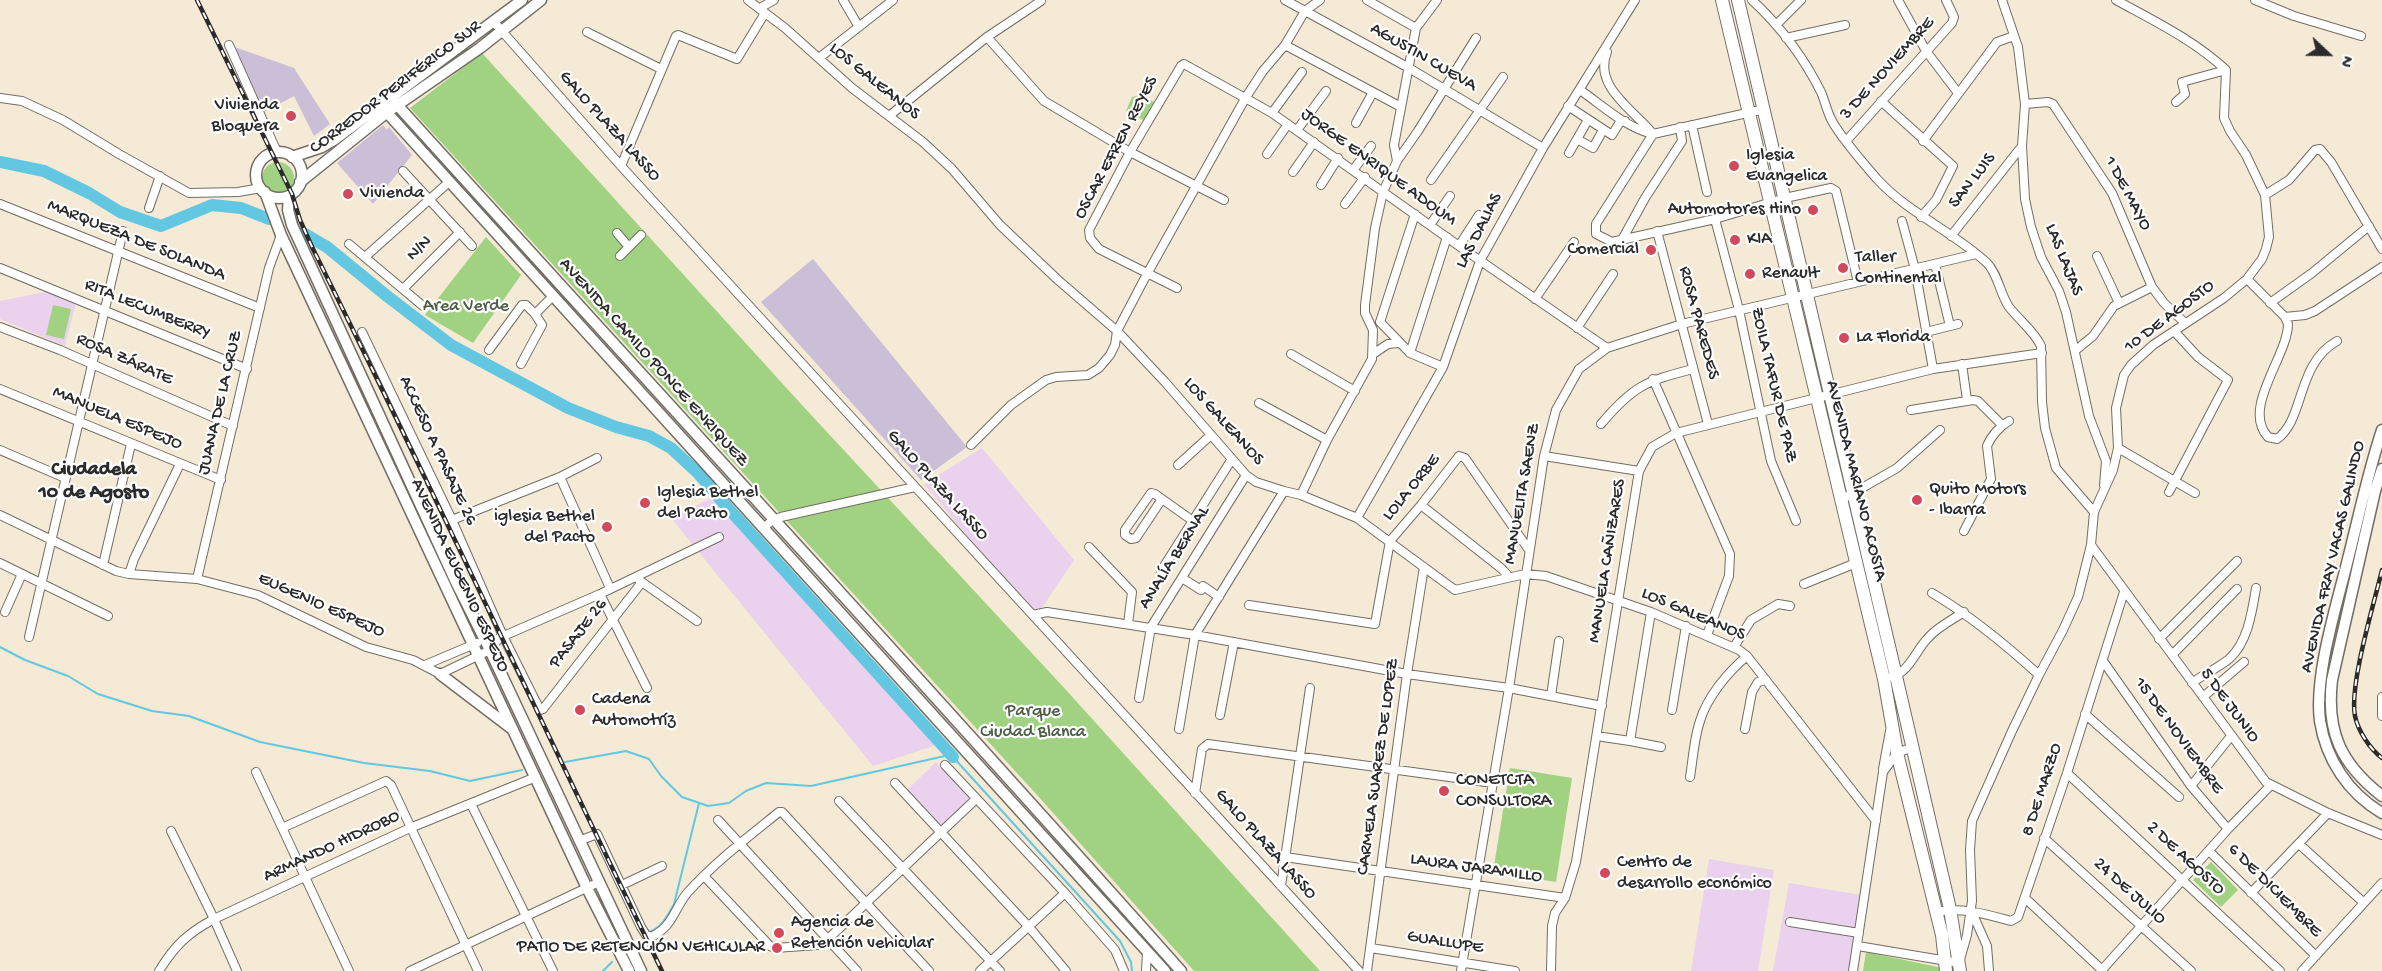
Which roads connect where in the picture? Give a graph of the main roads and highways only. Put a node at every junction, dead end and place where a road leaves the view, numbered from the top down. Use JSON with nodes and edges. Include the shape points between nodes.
{"nodes":[{"id":1,"x":522,"y":0,"type":"edge"},
{"id":2,"x":542,"y":0,"type":"edge"},
{"id":3,"x":1722,"y":0,"type":"edge"},
{"id":4,"x":1738,"y":0,"type":"edge"},
{"id":5,"x":394,"y":101,"type":"junction"},
{"id":6,"x":383,"y":109,"type":"junction"},
{"id":7,"x":438,"y":150,"type":"junction"},
{"id":8,"x":292,"y":157,"type":"junction"},
{"id":9,"x":428,"y":159,"type":"junction"},
{"id":10,"x":300,"y":182,"type":"junction"},
{"id":11,"x":263,"y":190,"type":"junction"},
{"id":12,"x":289,"y":196,"type":"junction"},
{"id":13,"x":2382,"y":430,"type":"edge"},
{"id":14,"x":2382,"y":469,"type":"edge"},
{"id":15,"x":440,"y":674,"type":"road end"},
{"id":16,"x":1890,"y":677,"type":"junction"},
{"id":17,"x":514,"y":730,"type":"junction"},
{"id":18,"x":2382,"y":796,"type":"edge"},
{"id":19,"x":2382,"y":813,"type":"edge"},
{"id":20,"x":1953,"y":967,"type":"edge"},
{"id":21,"x":629,"y":971,"type":"edge"},
{"id":22,"x":641,"y":971,"type":"edge"},
{"id":23,"x":1165,"y":971,"type":"edge"},
{"id":24,"x":1181,"y":971,"type":"edge"}],
"edges":[{"from":1,"to":5,"type":"main road","name":"CORREDOR PERIFÉRICO SUR"},
{"from":2,"to":5,"type":"main road","name":"CORREDOR PERIFÉRICO SUR"},
{"from":3,"to":16,"type":"highway","name":"AVENIDA MARIANO ACOSTA","via":[[1856,563]]},
{"from":4,"to":16,"type":"highway","name":"AVENIDA MARIANO ACOSTA","via":[[1854,494]]},
{"from":5,"to":6,"type":"main road","name":"CORREDOR PERIFÉRICO SUR"},
{"from":5,"to":7,"type":"main road","name":"AVENIDA CAMILO PONCE ENRIQUEZ"},
{"from":6,"to":8,"type":"main road","name":"CORREDOR PERIFÉRICO SUR","via":[[322,147]]},
{"from":6,"to":9,"type":"main road","name":"AVENIDA CAMILO PONCE ENRIQUEZ"},
{"from":6,"to":10,"type":"main road","name":"CORREDOR PERIFÉRICO SUR"},
{"from":7,"to":9,"type":"main road"},
{"from":7,"to":24,"type":"main road","name":"AVENIDA CAMILO PONCE ENRIQUEZ"},
{"from":8,"to":10,"type":"main road","via":[[300,168]]},
{"from":8,"to":11,"type":"main road","via":[[277,152],[266,156],[259,164],[257,179]]},
{"from":9,"to":23,"type":"main road","name":"AVENIDA CAMILO PONCE ENRIQUEZ"},
{"from":10,"to":12,"type":"main road"},
{"from":11,"to":12,"type":"main road","via":[[274,197]]},
{"from":11,"to":17,"type":"main road","name":"AVENIDA EUGENIO ESPEJO","via":[[281,236]]},
{"from":12,"to":22,"type":"main road","name":"AVENIDA EUGENIO ESPEJO","via":[[292,225]]},
{"from":13,"to":19,"type":"main road","name":"AVENIDA FRAY VACAS GALINDO","via":[[2339,594],[2319,697],[2326,745],[2335,766],[2359,796]]},
{"from":14,"to":18,"type":"main road","name":"AVENIDA FRAY VACAS GALINDO","via":[[2330,704],[2331,722],[2353,770]]},
{"from":15,"to":17,"type":"main road"},
{"from":16,"to":20,"type":"highway","name":"AVENIDA MARIANO ACOSTA","via":[[1912,747],[1950,909]]},
{"from":16,"to":20,"type":"highway","name":"AVENIDA MARIANO ACOSTA","via":[[1891,725],[1897,753]]},
{"from":17,"to":21,"type":"main road","name":"AVENIDA EUGENIO ESPEJO"}]}
